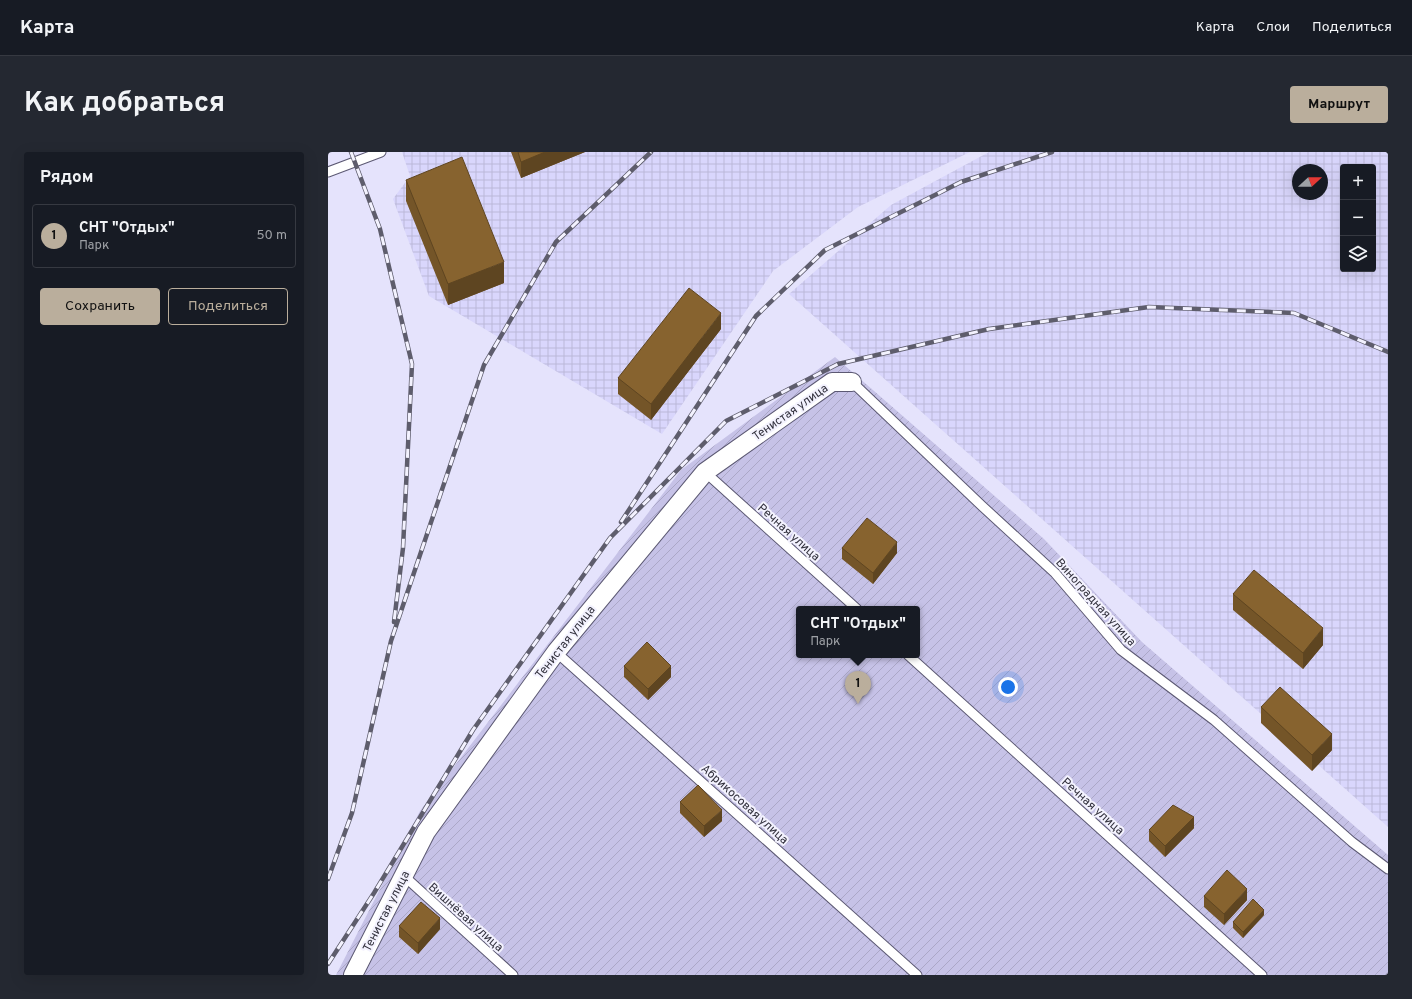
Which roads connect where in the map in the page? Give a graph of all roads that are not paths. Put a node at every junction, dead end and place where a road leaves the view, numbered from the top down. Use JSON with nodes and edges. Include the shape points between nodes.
{"nodes":[{"id":1,"x":381,"y":152,"type":"edge"},
{"id":2,"x":328,"y":172,"type":"edge"},
{"id":3,"x":852,"y":382,"type":"joint"},
{"id":4,"x":705,"y":472,"type":"junction"},
{"id":5,"x":854,"y":606,"type":"edge"},
{"id":6,"x":556,"y":652,"type":"junction"},
{"id":7,"x":911,"y":658,"type":"edge"},
{"id":8,"x":1388,"y":869,"type":"edge"},
{"id":9,"x":404,"y":876,"type":"junction"},
{"id":10,"x":353,"y":975,"type":"edge"},
{"id":11,"x":513,"y":975,"type":"edge"},
{"id":12,"x":917,"y":975,"type":"edge"},
{"id":13,"x":1262,"y":975,"type":"edge"}],
"edges":[{"from":1,"to":2,"type":"lane"},
{"from":3,"to":4,"type":"street","name":"Тенистая улица","via":[[832,382]]},
{"from":3,"to":8,"type":"lane","name":"Виноградная улица","via":[[1055,573],[1121,650],[1214,720],[1352,842]]},
{"from":4,"to":5,"type":"lane","name":"Речная улица"},
{"from":4,"to":6,"type":"street","name":"Тенистая улица"},
{"from":6,"to":9,"type":"street","name":"Тенистая улица","via":[[426,832]]},
{"from":6,"to":12,"type":"lane","name":"Абрикосовая улица"},
{"from":7,"to":13,"type":"lane","name":"Речная улица"},
{"from":9,"to":10,"type":"street","name":"Тенистая улица"},
{"from":9,"to":11,"type":"lane","name":"Вишнёвая улица"}]}
